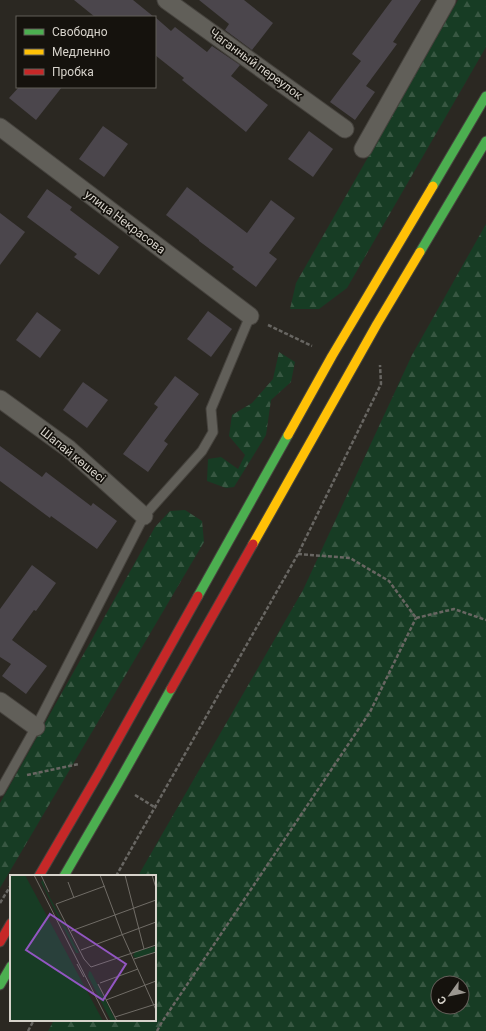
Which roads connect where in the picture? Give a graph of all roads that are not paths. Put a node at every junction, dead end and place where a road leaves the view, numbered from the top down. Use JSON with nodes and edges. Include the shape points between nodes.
{"nodes":[{"id":1,"x":166,"y":0,"type":"edge"},
{"id":2,"x":448,"y":0,"type":"edge"},
{"id":3,"x":486,"y":96,"type":"edge"},
{"id":4,"x":0,"y":127,"type":"edge"},
{"id":5,"x":345,"y":129,"type":"dead end"},
{"id":6,"x":486,"y":141,"type":"edge"},
{"id":7,"x":363,"y":149,"type":"dead end"},
{"id":8,"x":250,"y":316,"type":"joint"},
{"id":9,"x":0,"y":399,"type":"edge"},
{"id":10,"x":144,"y":516,"type":"junction"},
{"id":11,"x":0,"y":701,"type":"edge"},
{"id":12,"x":36,"y":727,"type":"junction"},
{"id":13,"x":0,"y":791,"type":"edge"},
{"id":14,"x":39,"y":875,"type":"edge"},
{"id":15,"x":65,"y":875,"type":"edge"},
{"id":16,"x":10,"y":925,"type":"edge"},
{"id":17,"x":0,"y":942,"type":"edge"},
{"id":18,"x":10,"y":968,"type":"edge"},
{"id":19,"x":0,"y":985,"type":"edge"}],
"edges":[{"from":1,"to":5,"type":"street","name":"Чаганный переулок"},
{"from":2,"to":7,"type":"street"},
{"from":3,"to":14,"type":"main road","via":[[332,356],[103,766]]},
{"from":4,"to":8,"type":"street","name":"улица Некрасова"},
{"from":6,"to":15,"type":"main road","via":[[377,324],[118,785]]},
{"from":8,"to":10,"type":"lane","via":[[211,409],[213,432],[202,451]]},
{"from":9,"to":10,"type":"street","name":"Шапай көшесі","via":[[69,449]]},
{"from":10,"to":12,"type":"lane"},
{"from":11,"to":12,"type":"street"},
{"from":12,"to":13,"type":"lane"},
{"from":16,"to":17,"type":"main road"},
{"from":18,"to":19,"type":"main road"}]}
